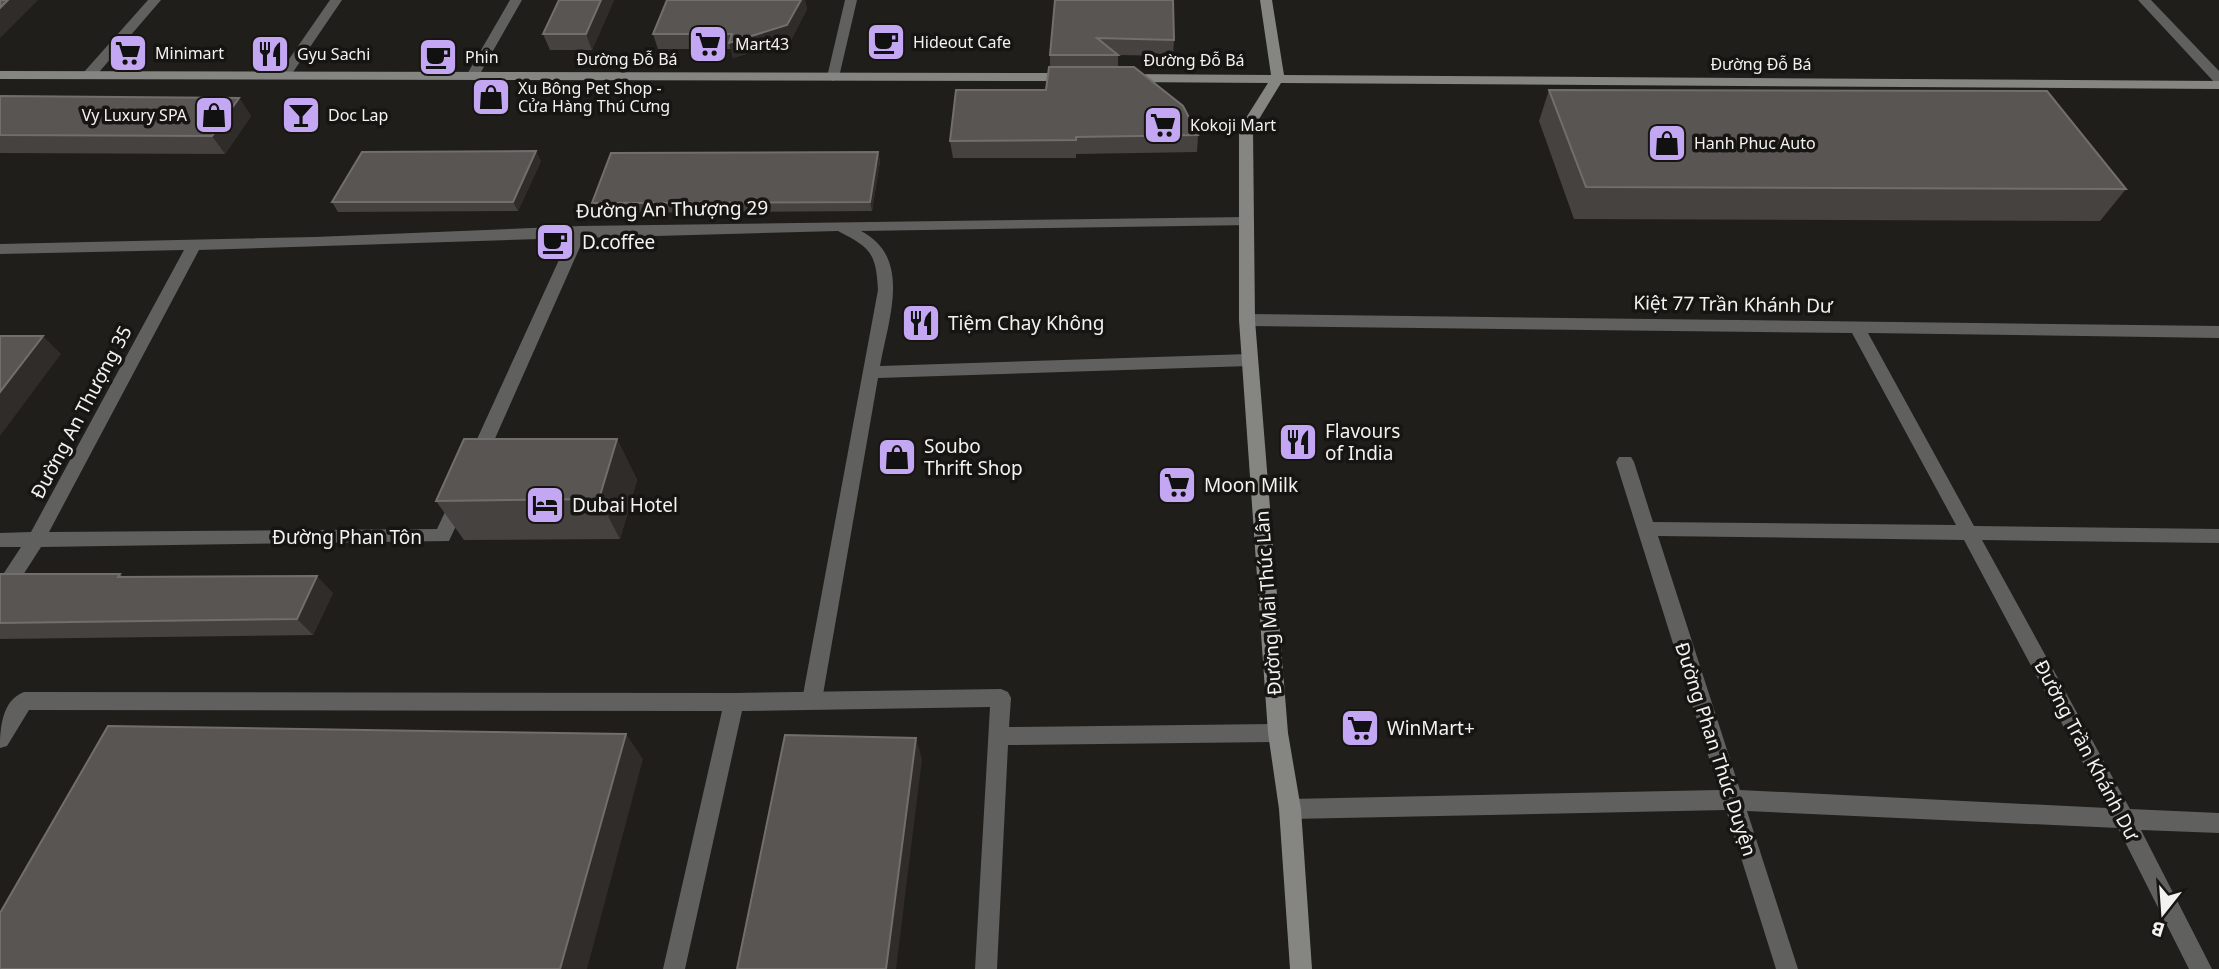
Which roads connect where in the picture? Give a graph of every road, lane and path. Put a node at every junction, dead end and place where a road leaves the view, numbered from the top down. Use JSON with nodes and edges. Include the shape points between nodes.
{"nodes":[{"id":1,"x":155,"y":0,"type":"edge"},
{"id":2,"x":336,"y":0,"type":"edge"},
{"id":3,"x":516,"y":0,"type":"edge"},
{"id":4,"x":851,"y":0,"type":"edge"},
{"id":5,"x":1266,"y":0,"type":"edge"},
{"id":6,"x":2144,"y":0,"type":"edge"},
{"id":7,"x":0,"y":75,"type":"edge"},
{"id":8,"x":89,"y":75,"type":"junction"},
{"id":9,"x":284,"y":75,"type":"junction"},
{"id":10,"x":472,"y":76,"type":"junction"},
{"id":11,"x":833,"y":77,"type":"junction"},
{"id":12,"x":1083,"y":78,"type":"edge"},
{"id":13,"x":1111,"y":78,"type":"edge"},
{"id":14,"x":1278,"y":78,"type":"junction"},
{"id":15,"x":2219,"y":79,"type":"edge"},
{"id":16,"x":2219,"y":85,"type":"edge"},
{"id":17,"x":1247,"y":222,"type":"junction"},
{"id":18,"x":840,"y":226,"type":"junction"},
{"id":19,"x":580,"y":231,"type":"junction"},
{"id":20,"x":194,"y":246,"type":"junction"},
{"id":21,"x":0,"y":249,"type":"edge"},
{"id":22,"x":1247,"y":320,"type":"junction"},
{"id":23,"x":1857,"y":327,"type":"junction"},
{"id":24,"x":2219,"y":332,"type":"edge"},
{"id":25,"x":1249,"y":360,"type":"junction"},
{"id":26,"x":871,"y":372,"type":"junction"},
{"id":27,"x":1625,"y":462,"type":"dead end"},
{"id":28,"x":1645,"y":530,"type":"junction"},
{"id":29,"x":1971,"y":533,"type":"junction"},
{"id":30,"x":2219,"y":536,"type":"edge"},
{"id":31,"x":0,"y":540,"type":"edge"},
{"id":32,"x":36,"y":540,"type":"junction"},
{"id":33,"x":0,"y":594,"type":"edge"},
{"id":34,"x":812,"y":700,"type":"junction"},
{"id":35,"x":734,"y":702,"type":"junction"},
{"id":36,"x":1278,"y":733,"type":"junction"},
{"id":37,"x":998,"y":736,"type":"junction"},
{"id":38,"x":0,"y":739,"type":"edge"},
{"id":39,"x":1732,"y":800,"type":"junction"},
{"id":40,"x":1290,"y":808,"type":"junction"},
{"id":41,"x":2124,"y":820,"type":"junction"},
{"id":42,"x":2219,"y":823,"type":"edge"},
{"id":43,"x":674,"y":969,"type":"edge"},
{"id":44,"x":986,"y":969,"type":"edge"},
{"id":45,"x":1301,"y":969,"type":"edge"},
{"id":46,"x":1787,"y":969,"type":"edge"},
{"id":47,"x":2201,"y":969,"type":"edge"}],
"edges":[{"from":1,"to":8,"type":"street"},
{"from":2,"to":9,"type":"street"},
{"from":3,"to":10,"type":"street"},
{"from":4,"to":11,"type":"street"},
{"from":5,"to":14,"type":"street"},
{"from":6,"to":15,"type":"street"},
{"from":7,"to":8,"type":"street","name":"Đường Đỗ Bá"},
{"from":8,"to":9,"type":"street","name":"Đường Đỗ Bá"},
{"from":9,"to":10,"type":"street","name":"Đường Đỗ Bá"},
{"from":10,"to":11,"type":"street","name":"Đường Đỗ Bá"},
{"from":11,"to":12,"type":"street","name":"Đường Đỗ Bá"},
{"from":13,"to":14,"type":"street","name":"Đường Đỗ Bá"},
{"from":14,"to":16,"type":"street","name":"Đường Đỗ Bá"},
{"from":14,"to":17,"type":"street","name":"Đường Mai Thúc Lân","via":[[1246,129]]},
{"from":17,"to":18,"type":"street"},
{"from":17,"to":22,"type":"street","name":"Đường Mai Thúc Lân"},
{"from":18,"to":19,"type":"street","name":"Đường An Thượng 29"},
{"from":18,"to":26,"type":"street","name":"Đường An Thượng 29","via":[[869,241],[884,256],[886,290]]},
{"from":19,"to":20,"type":"street","name":"Đường An Thượng 29"},
{"from":19,"to":32,"type":"street","name":"Đường Phan Tôn","via":[[443,536]]},
{"from":20,"to":21,"type":"street","name":"Đường An Thượng 29"},
{"from":20,"to":32,"type":"street","name":"Đường An Thượng 35"},
{"from":22,"to":23,"type":"street","name":"Kiệt 77 Trần Khánh Dư"},
{"from":22,"to":25,"type":"street","name":"Đường Mai Thúc Lân"},
{"from":23,"to":24,"type":"street","name":"Kiệt 77 Trần Khánh Dư"},
{"from":23,"to":29,"type":"street","name":"Đường Trần Khánh Dư"},
{"from":25,"to":26,"type":"street"},
{"from":25,"to":36,"type":"street","name":"Đường Mai Thúc Lân"},
{"from":26,"to":34,"type":"street","name":"Đường An Thượng 29"},
{"from":27,"to":28,"type":"street","name":"Đường Phan Thúc Duyện"},
{"from":28,"to":29,"type":"street"},
{"from":28,"to":39,"type":"street","name":"Đường Phan Thúc Duyện"},
{"from":29,"to":30,"type":"street"},
{"from":29,"to":41,"type":"street","name":"Đường Trần Khánh Dư"},
{"from":31,"to":32,"type":"street","name":"Đường Phan Tôn"},
{"from":32,"to":33,"type":"street","name":"Đường An Thượng 35"},
{"from":34,"to":35,"type":"street"},
{"from":34,"to":37,"type":"street","via":[[1001,698]]},
{"from":35,"to":38,"type":"street","via":[[24,701]]},
{"from":35,"to":43,"type":"street"},
{"from":36,"to":37,"type":"street"},
{"from":36,"to":40,"type":"street","name":"Đường Mai Thúc Lân"},
{"from":37,"to":44,"type":"street"},
{"from":39,"to":40,"type":"street"},
{"from":39,"to":41,"type":"street"},
{"from":39,"to":46,"type":"street","name":"Đường Phan Thúc Duyện"},
{"from":40,"to":45,"type":"street","name":"Đường Mai Thúc Lân"},
{"from":41,"to":42,"type":"street"},
{"from":41,"to":47,"type":"street","name":"Đường Trần Khánh Dư"}]}
